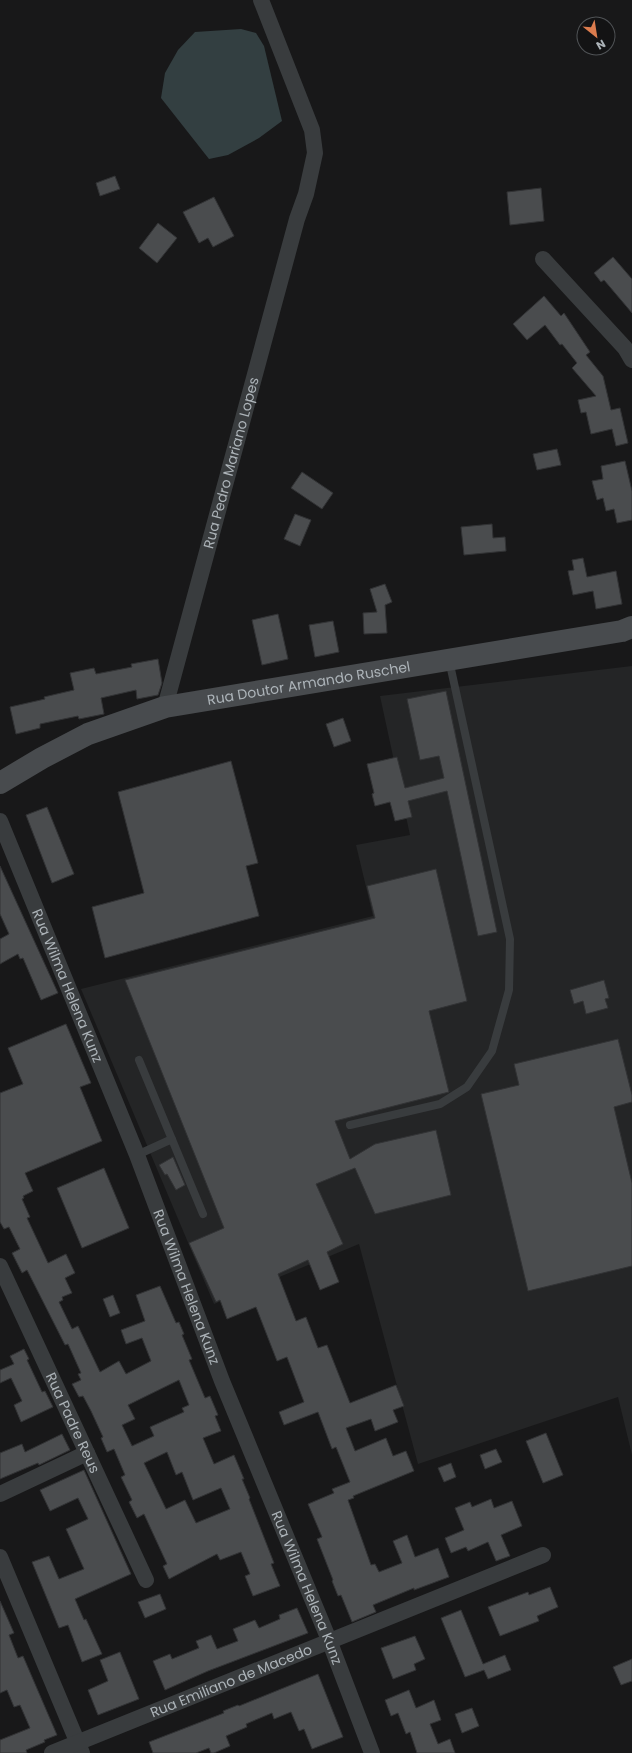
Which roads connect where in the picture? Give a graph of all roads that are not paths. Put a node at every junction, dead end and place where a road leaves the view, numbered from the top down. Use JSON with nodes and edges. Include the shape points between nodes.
{"nodes":[{"id":1,"x":261,"y":0,"type":"edge"},
{"id":2,"x":543,"y":258,"type":"dead end"},
{"id":3,"x":632,"y":360,"type":"edge"},
{"id":4,"x":632,"y":627,"type":"edge"},
{"id":5,"x":449,"y":659,"type":"junction"},
{"id":6,"x":165,"y":707,"type":"junction"},
{"id":7,"x":0,"y":782,"type":"edge"},
{"id":8,"x":0,"y":821,"type":"edge"},
{"id":9,"x":139,"y":1060,"type":"dead end"},
{"id":10,"x":350,"y":1125,"type":"dead end"},
{"id":11,"x":172,"y":1139,"type":"junction"},
{"id":12,"x":137,"y":1155,"type":"junction"},
{"id":13,"x":203,"y":1214,"type":"dead end"},
{"id":14,"x":0,"y":1266,"type":"edge"},
{"id":15,"x":87,"y":1453,"type":"junction"},
{"id":16,"x":0,"y":1494,"type":"edge"},
{"id":17,"x":543,"y":1555,"type":"dead end"},
{"id":18,"x":0,"y":1557,"type":"edge"},
{"id":19,"x":146,"y":1580,"type":"dead end"},
{"id":20,"x":329,"y":1640,"type":"junction"},
{"id":21,"x":80,"y":1748,"type":"edge"},
{"id":22,"x":52,"y":1753,"type":"edge"},
{"id":23,"x":372,"y":1753,"type":"edge"}],
"edges":[{"from":1,"to":6,"type":"street","name":"Rua Pedro Mariano Lopes","via":[[312,130],[315,153],[306,194],[297,219]]},
{"from":2,"to":3,"type":"street","via":[[625,348]]},
{"from":4,"to":5,"type":"main road","name":"Rua Doutor Armando Ruschel"},
{"from":5,"to":6,"type":"main road","name":"Rua Doutor Armando Ruschel"},
{"from":5,"to":10,"type":"lane","via":[[510,939],[509,990],[492,1051],[467,1087],[440,1104]]},
{"from":6,"to":7,"type":"main road","name":"Rua Doutor Armando Ruschel","via":[[88,734]]},
{"from":8,"to":12,"type":"street","name":"Rua Wilma Helena Kunz"},
{"from":9,"to":11,"type":"lane"},
{"from":11,"to":12,"type":"lane"},
{"from":11,"to":13,"type":"lane"},
{"from":12,"to":20,"type":"street","name":"Rua Wilma Helena Kunz","via":[[222,1381]]},
{"from":14,"to":15,"type":"street","name":"Rua Padre Reus"},
{"from":15,"to":16,"type":"street"},
{"from":15,"to":19,"type":"street","name":"Rua Padre Reus"},
{"from":17,"to":20,"type":"street","name":"Rua Emiliano de Macedo"},
{"from":18,"to":21,"type":"street"},
{"from":20,"to":21,"type":"street","name":"Rua Emiliano de Macedo"},
{"from":20,"to":23,"type":"street","name":"Rua Wilma Helena Kunz"},
{"from":21,"to":22,"type":"street","name":"Rua Emiliano de Macedo"}]}
